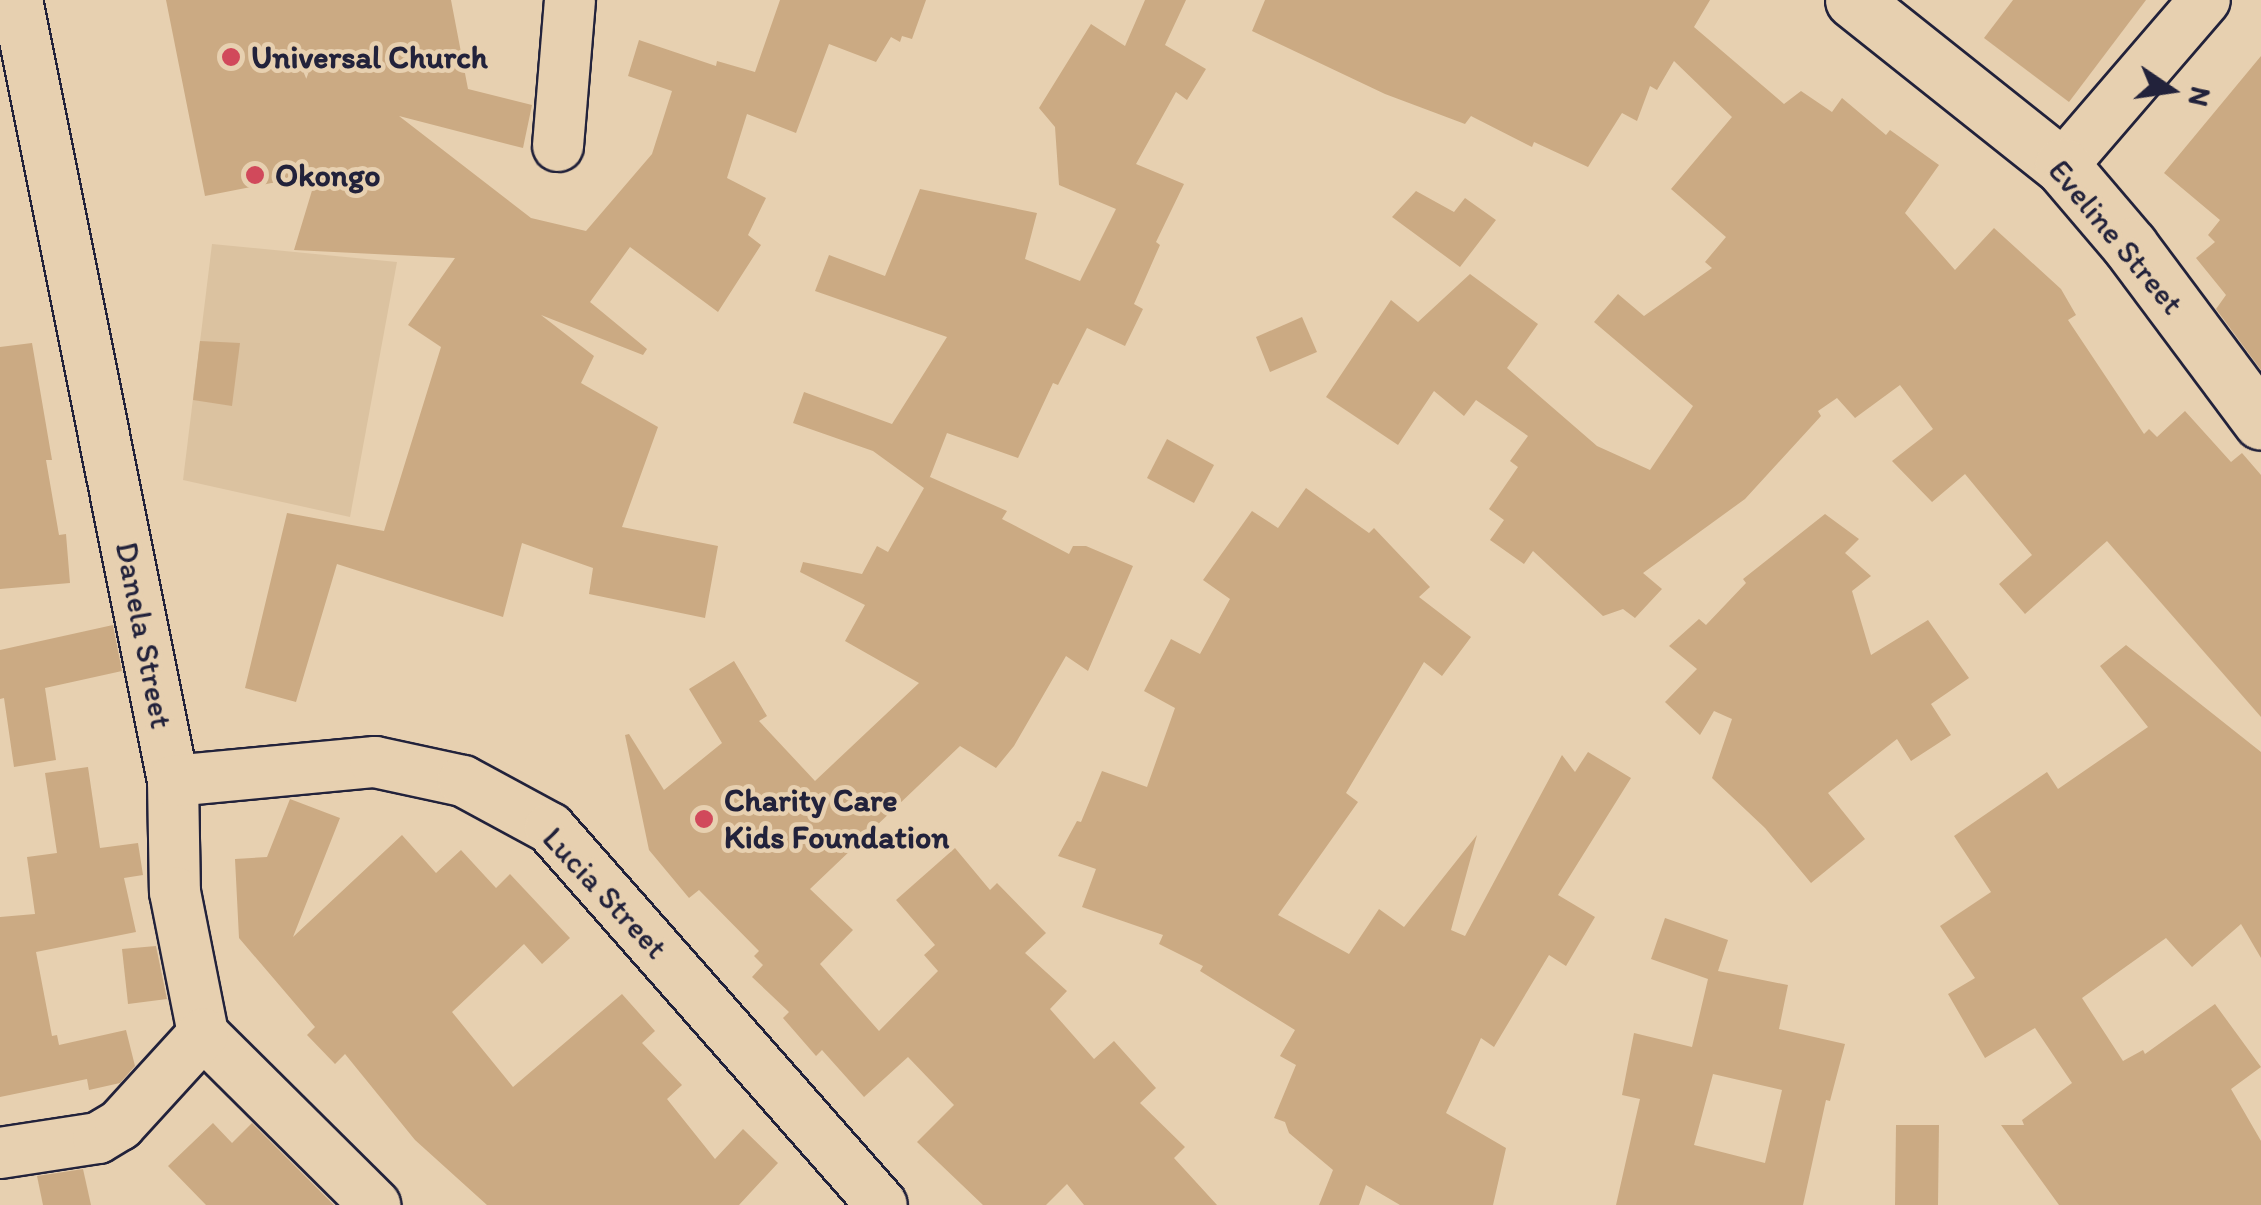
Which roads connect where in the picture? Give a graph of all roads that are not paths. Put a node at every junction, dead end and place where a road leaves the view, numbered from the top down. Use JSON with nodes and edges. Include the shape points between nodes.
{"nodes":[{"id":1,"x":17,"y":0,"type":"edge"},
{"id":2,"x":570,"y":0,"type":"edge"},
{"id":3,"x":1854,"y":0,"type":"edge"},
{"id":4,"x":2206,"y":0,"type":"edge"},
{"id":5,"x":558,"y":146,"type":"dead end"},
{"id":6,"x":2062,"y":166,"type":"junction"},
{"id":7,"x":2261,"y":422,"type":"edge"},
{"id":8,"x":173,"y":781,"type":"junction"},
{"id":9,"x":203,"y":1034,"type":"junction"},
{"id":10,"x":0,"y":1153,"type":"edge"},
{"id":11,"x":375,"y":1205,"type":"edge"},
{"id":12,"x":882,"y":1205,"type":"edge"}],
"edges":[{"from":1,"to":8,"type":"street","name":"Danela Street"},
{"from":2,"to":5,"type":"street"},
{"from":3,"to":6,"type":"street","name":"Eveline Street"},
{"from":4,"to":6,"type":"street"},
{"from":6,"to":7,"type":"street","name":"Eveline Street"},
{"from":8,"to":9,"type":"street","name":"Danela Street","via":[[175,892]]},
{"from":8,"to":12,"type":"street","name":"Lucia Street","via":[[375,762],[463,782],[550,828]]},
{"from":9,"to":10,"type":"street","via":[[120,1125],[98,1138]]},
{"from":9,"to":11,"type":"street"}]}
